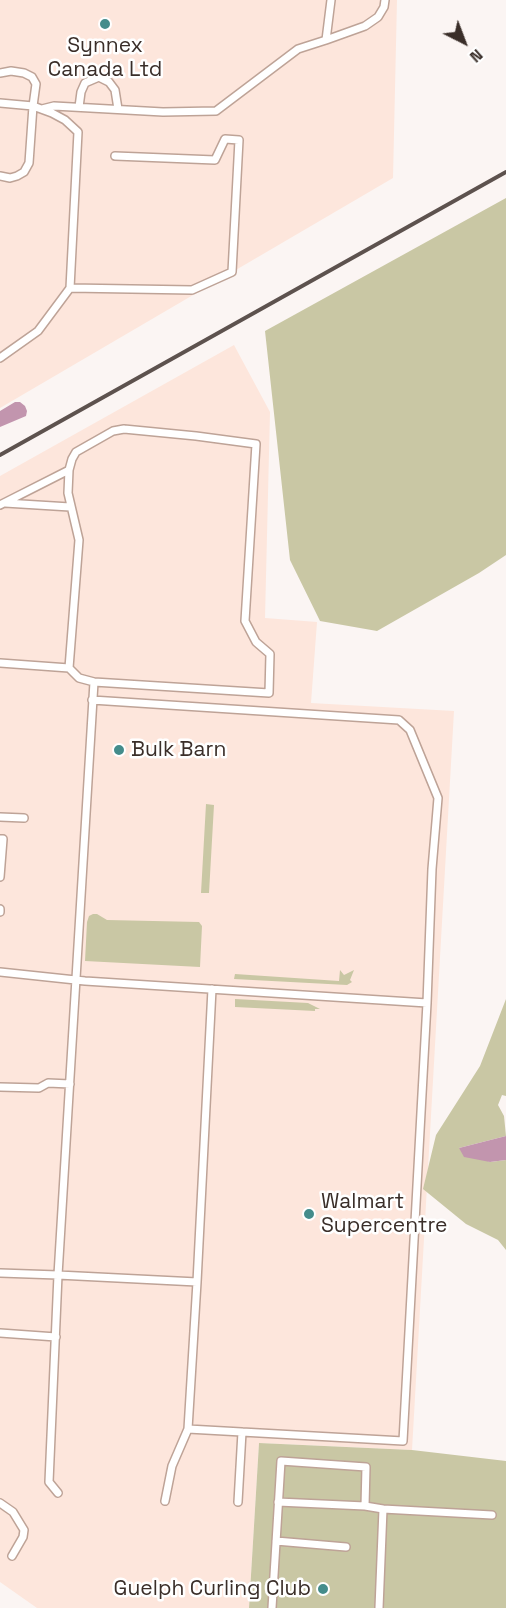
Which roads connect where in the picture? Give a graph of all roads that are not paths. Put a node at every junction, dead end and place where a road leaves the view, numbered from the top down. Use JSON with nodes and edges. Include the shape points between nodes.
{"nodes":[{"id":1,"x":331,"y":0,"type":"edge"},
{"id":2,"x":385,"y":0,"type":"edge"},
{"id":3,"x":326,"y":39,"type":"junction"},
{"id":4,"x":0,"y":73,"type":"edge"},
{"id":5,"x":0,"y":103,"type":"edge"},
{"id":6,"x":33,"y":106,"type":"junction"},
{"id":7,"x":80,"y":107,"type":"junction"},
{"id":8,"x":118,"y":109,"type":"junction"},
{"id":9,"x":42,"y":110,"type":"junction"},
{"id":10,"x":115,"y":156,"type":"dead end"},
{"id":11,"x":0,"y":176,"type":"edge"},
{"id":12,"x":70,"y":288,"type":"junction"},
{"id":13,"x":0,"y":358,"type":"edge"},
{"id":14,"x":69,"y":470,"type":"junction"},
{"id":15,"x":1,"y":504,"type":"edge"},
{"id":16,"x":70,"y":507,"type":"junction"},
{"id":17,"x":0,"y":663,"type":"edge"},
{"id":18,"x":69,"y":668,"type":"junction"},
{"id":19,"x":94,"y":682,"type":"junction"},
{"id":20,"x":92,"y":700,"type":"junction"},
{"id":21,"x":0,"y":817,"type":"edge"},
{"id":22,"x":24,"y":818,"type":"dead end"},
{"id":23,"x":0,"y":839,"type":"edge"},
{"id":24,"x":0,"y":877,"type":"edge"},
{"id":25,"x":0,"y":972,"type":"edge"},
{"id":26,"x":76,"y":980,"type":"junction"},
{"id":27,"x":212,"y":989,"type":"junction"},
{"id":28,"x":427,"y":1003,"type":"junction"},
{"id":29,"x":70,"y":1084,"type":"junction"},
{"id":30,"x":0,"y":1087,"type":"edge"},
{"id":31,"x":0,"y":1273,"type":"edge"},
{"id":32,"x":58,"y":1275,"type":"junction"},
{"id":33,"x":197,"y":1282,"type":"junction"},
{"id":34,"x":0,"y":1333,"type":"edge"},
{"id":35,"x":56,"y":1336,"type":"junction"},
{"id":36,"x":188,"y":1429,"type":"junction"},
{"id":37,"x":242,"y":1432,"type":"junction"},
{"id":38,"x":58,"y":1493,"type":"dead end"},
{"id":39,"x":165,"y":1501,"type":"dead end"},
{"id":40,"x":238,"y":1502,"type":"dead end"},
{"id":41,"x":279,"y":1502,"type":"junction"},
{"id":42,"x":0,"y":1503,"type":"edge"},
{"id":43,"x":365,"y":1506,"type":"junction"},
{"id":44,"x":383,"y":1509,"type":"junction"},
{"id":45,"x":492,"y":1515,"type":"dead end"},
{"id":46,"x":276,"y":1541,"type":"junction"},
{"id":47,"x":346,"y":1547,"type":"dead end"},
{"id":48,"x":12,"y":1556,"type":"dead end"},
{"id":49,"x":272,"y":1608,"type":"edge"},
{"id":50,"x":379,"y":1608,"type":"edge"}],
"edges":[{"from":1,"to":3,"type":"lane"},
{"from":2,"to":3,"type":"lane","via":[[378,17],[365,26]]},
{"from":3,"to":8,"type":"lane","via":[[298,50],[216,111]]},
{"from":4,"to":6,"type":"lane","via":[[11,71],[32,77],[36,84]]},
{"from":5,"to":6,"type":"lane"},
{"from":6,"to":9,"type":"lane"},
{"from":6,"to":11,"type":"lane","via":[[24,172],[10,178]]},
{"from":7,"to":8,"type":"lane"},
{"from":7,"to":8,"type":"lane","via":[[85,83],[99,77],[115,90]]},
{"from":7,"to":9,"type":"lane","via":[[54,106]]},
{"from":9,"to":12,"type":"lane","via":[[65,120],[78,132]]},
{"from":10,"to":12,"type":"lane","via":[[215,160],[225,139],[239,140],[232,273],[192,290]]},
{"from":12,"to":13,"type":"lane","via":[[38,331]]},
{"from":14,"to":15,"type":"lane"},
{"from":14,"to":16,"type":"lane"},
{"from":14,"to":19,"type":"lane","via":[[76,452],[112,431],[124,429],[256,444],[246,621],[256,642],[270,654],[269,693]]},
{"from":15,"to":16,"type":"lane"},
{"from":16,"to":18,"type":"lane","via":[[79,540]]},
{"from":17,"to":18,"type":"lane"},
{"from":18,"to":19,"type":"lane","via":[[79,678]]},
{"from":19,"to":20,"type":"lane"},
{"from":20,"to":26,"type":"lane"},
{"from":20,"to":28,"type":"lane","via":[[399,720],[410,730],[438,798]]},
{"from":21,"to":22,"type":"lane"},
{"from":23,"to":24,"type":"lane"},
{"from":25,"to":26,"type":"lane"},
{"from":26,"to":27,"type":"lane"},
{"from":26,"to":29,"type":"lane"},
{"from":27,"to":28,"type":"lane"},
{"from":27,"to":33,"type":"lane"},
{"from":28,"to":37,"type":"lane","via":[[403,1441]]},
{"from":29,"to":30,"type":"lane"},
{"from":29,"to":32,"type":"lane"},
{"from":31,"to":32,"type":"lane"},
{"from":32,"to":33,"type":"lane"},
{"from":32,"to":35,"type":"lane"},
{"from":33,"to":36,"type":"lane"},
{"from":34,"to":35,"type":"lane"},
{"from":35,"to":38,"type":"lane","via":[[49,1482]]},
{"from":36,"to":37,"type":"lane"},
{"from":36,"to":39,"type":"lane","via":[[172,1466]]},
{"from":37,"to":40,"type":"lane"},
{"from":41,"to":43,"type":"lane"},
{"from":41,"to":43,"type":"lane","via":[[281,1461],[366,1467]]},
{"from":41,"to":46,"type":"lane"},
{"from":42,"to":48,"type":"lane","via":[[13,1512],[24,1530]]},
{"from":43,"to":44,"type":"lane"},
{"from":44,"to":45,"type":"lane"},
{"from":44,"to":50,"type":"lane"},
{"from":46,"to":47,"type":"lane"},
{"from":46,"to":49,"type":"lane"}]}
